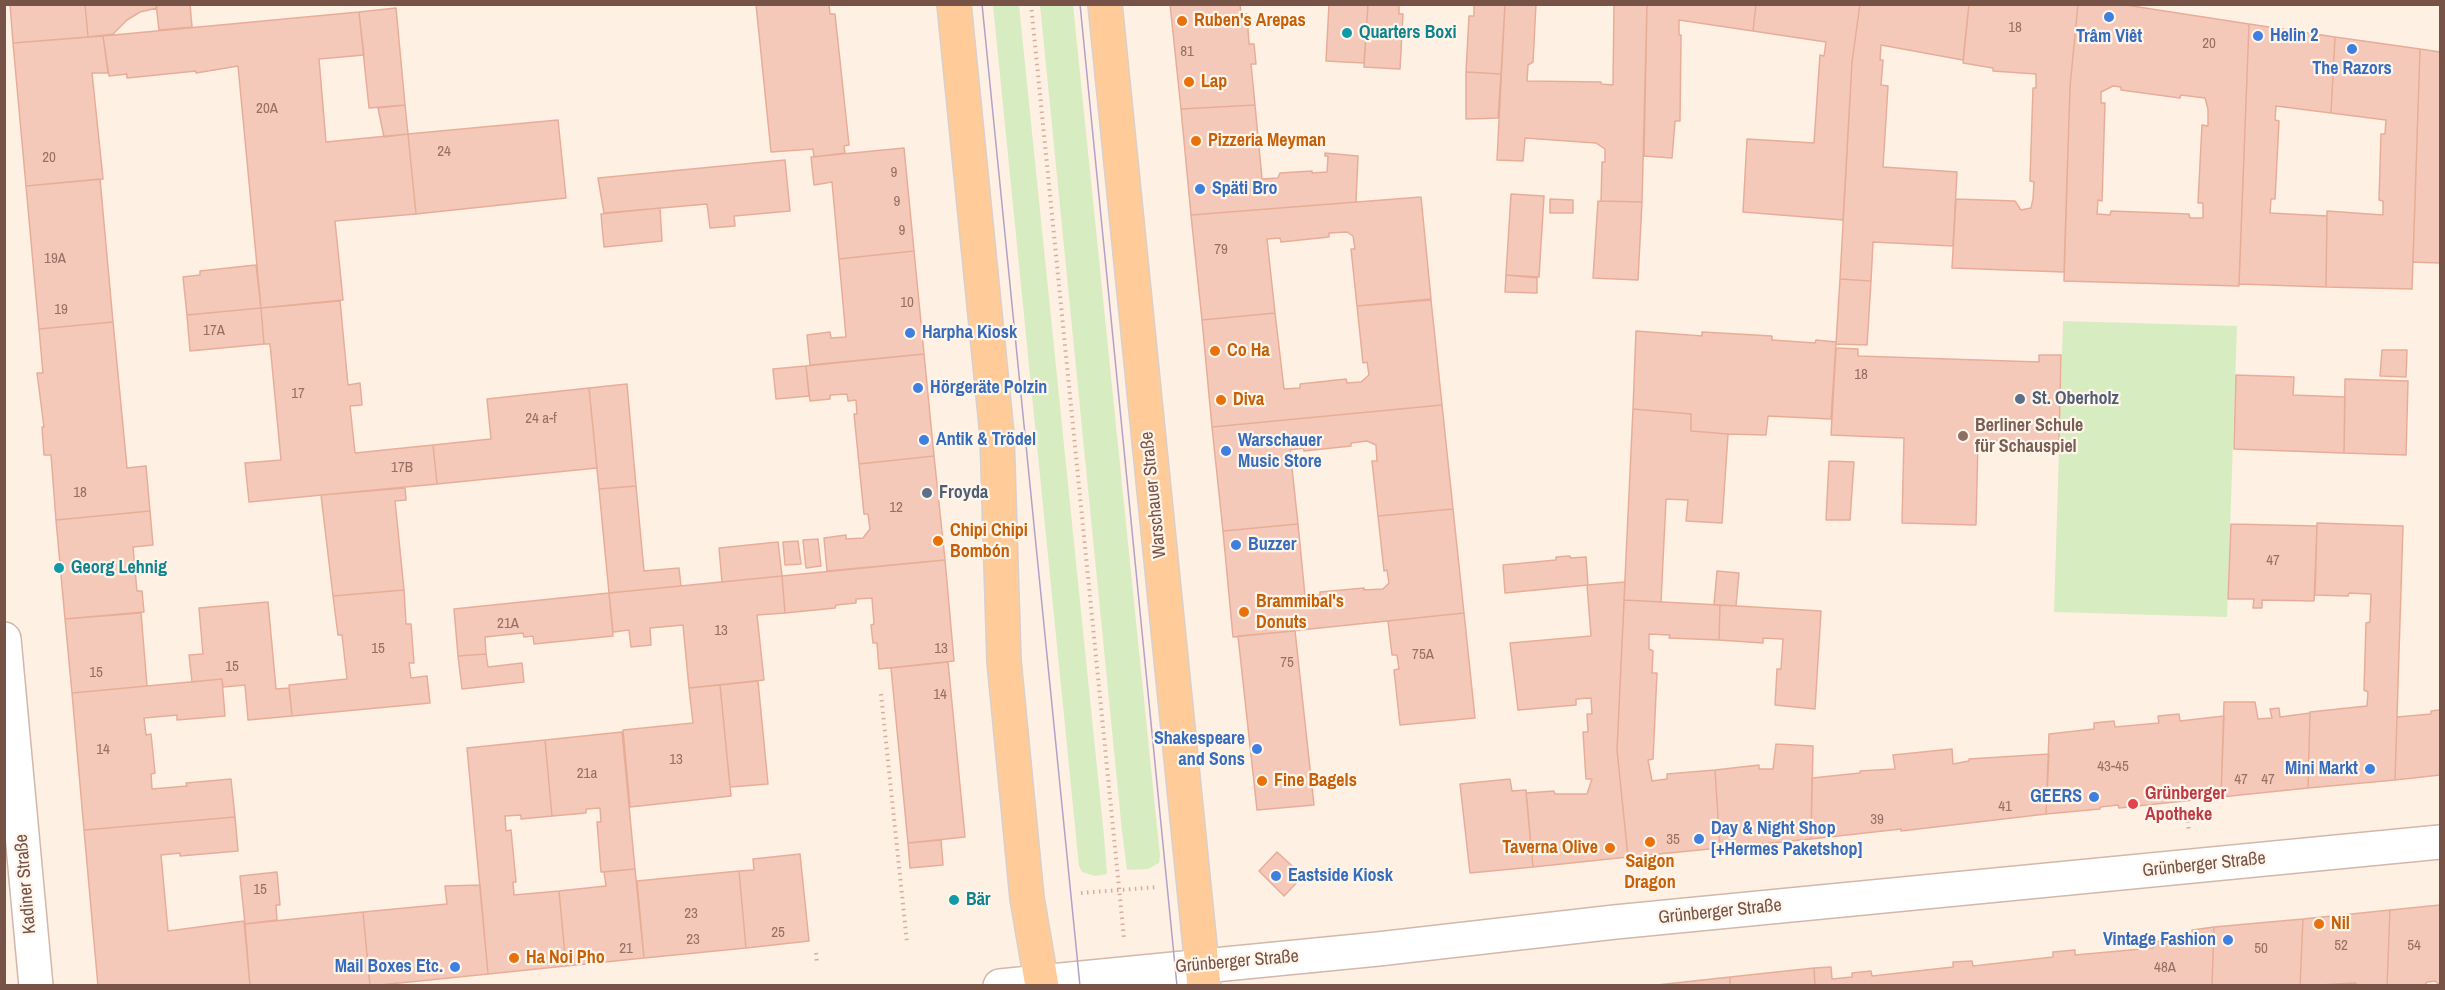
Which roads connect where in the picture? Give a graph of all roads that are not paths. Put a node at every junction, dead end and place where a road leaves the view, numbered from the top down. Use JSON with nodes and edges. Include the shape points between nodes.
{"nodes":[{"id":1,"x":954,"y":4,"type":"edge"},
{"id":2,"x":1105,"y":4,"type":"edge"},
{"id":3,"x":4,"y":639,"type":"edge"},
{"id":4,"x":2440,"y":842,"type":"edge"},
{"id":5,"x":1203,"y":975,"type":"edge"},
{"id":6,"x":1041,"y":983,"type":"edge"},
{"id":7,"x":36,"y":986,"type":"edge"},
{"id":8,"x":1000,"y":986,"type":"edge"}],
"edges":[{"from":1,"to":6,"type":"main road","via":[[997,435],[1004,661],[1025,882]]},
{"from":2,"to":5,"type":"main road","name":"Warschauer Straße"},
{"from":3,"to":7,"type":"street","name":"Kadiner Straße"},
{"from":4,"to":5,"type":"street","name":"Grünberger Straße","via":[[1626,921],[1378,949]]},
{"from":5,"to":6,"type":"street","name":"Grünberger Straße"},
{"from":6,"to":8,"type":"street","name":"Grünberger Straße"}]}
